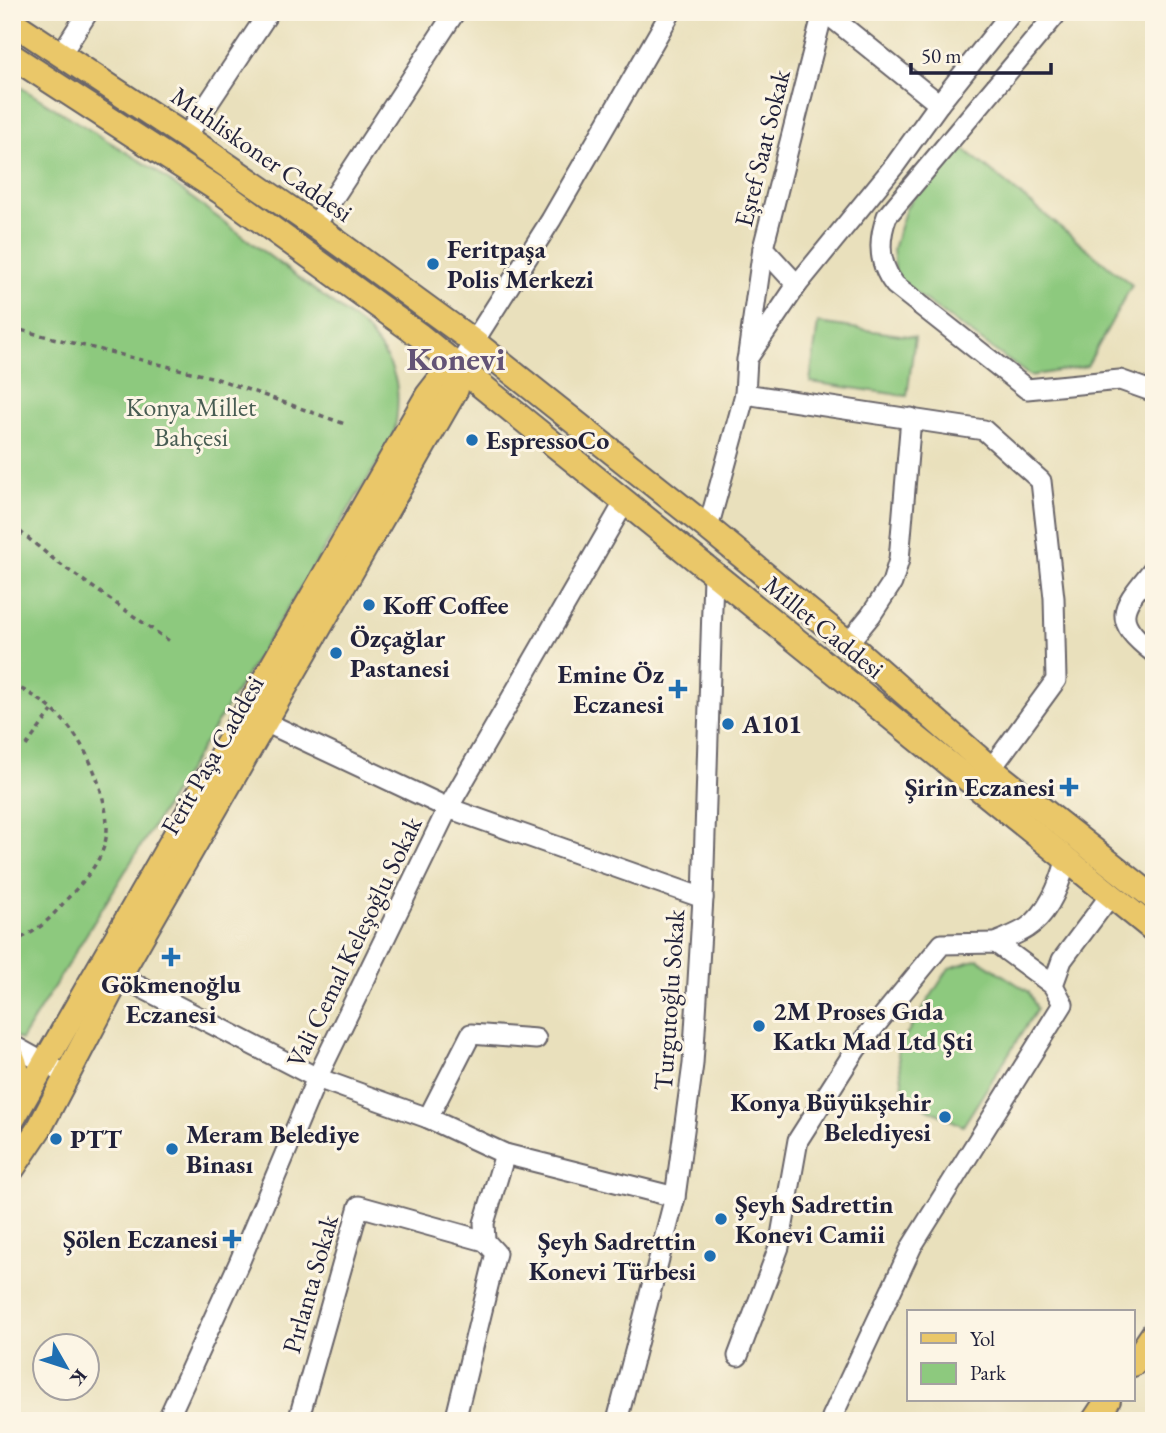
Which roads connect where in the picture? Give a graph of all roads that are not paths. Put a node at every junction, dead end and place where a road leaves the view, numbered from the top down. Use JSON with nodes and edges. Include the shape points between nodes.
{"nodes":[{"id":1,"x":88,"y":12,"type":"edge"},
{"id":2,"x":269,"y":12,"type":"edge"},
{"id":3,"x":455,"y":12,"type":"edge"},
{"id":4,"x":671,"y":12,"type":"edge"},
{"id":5,"x":824,"y":12,"type":"edge"},
{"id":6,"x":1012,"y":12,"type":"edge"},
{"id":7,"x":1058,"y":12,"type":"edge"},
{"id":8,"x":12,"y":22,"type":"edge"},
{"id":9,"x":61,"y":54,"type":"junction"},
{"id":10,"x":12,"y":56,"type":"edge"},
{"id":11,"x":939,"y":104,"type":"junction"},
{"id":12,"x":186,"y":137,"type":"junction"},
{"id":13,"x":315,"y":226,"type":"junction"},
{"id":14,"x":763,"y":248,"type":"junction"},
{"id":15,"x":797,"y":285,"type":"junction"},
{"id":16,"x":474,"y":342,"type":"junction"},
{"id":17,"x":747,"y":359,"type":"junction"},
{"id":18,"x":457,"y":368,"type":"junction"},
{"id":19,"x":1154,"y":391,"type":"edge"},
{"id":20,"x":745,"y":394,"type":"junction"},
{"id":21,"x":911,"y":418,"type":"junction"},
{"id":22,"x":624,"y":503,"type":"junction"},
{"id":23,"x":708,"y":528,"type":"junction"},
{"id":24,"x":1154,"y":568,"type":"edge"},
{"id":25,"x":713,"y":575,"type":"junction"},
{"id":26,"x":848,"y":643,"type":"junction"},
{"id":27,"x":1154,"y":653,"type":"edge"},
{"id":28,"x":265,"y":722,"type":"junction"},
{"id":29,"x":991,"y":769,"type":"junction"},
{"id":30,"x":448,"y":808,"type":"junction"},
{"id":31,"x":1066,"y":860,"type":"junction"},
{"id":32,"x":1110,"y":896,"type":"junction"},
{"id":33,"x":703,"y":898,"type":"junction"},
{"id":34,"x":1154,"y":898,"type":"edge"},
{"id":35,"x":1154,"y":930,"type":"edge"},
{"id":36,"x":996,"y":943,"type":"junction"},
{"id":37,"x":119,"y":976,"type":"junction"},
{"id":38,"x":1053,"y":985,"type":"junction"},
{"id":39,"x":536,"y":1039,"type":"dead end"},
{"id":40,"x":12,"y":1045,"type":"edge"},
{"id":41,"x":12,"y":1056,"type":"edge"},
{"id":42,"x":43,"y":1063,"type":"junction"},
{"id":43,"x":67,"y":1076,"type":"junction"},
{"id":44,"x":317,"y":1078,"type":"junction"},
{"id":45,"x":12,"y":1113,"type":"edge"},
{"id":46,"x":428,"y":1118,"type":"junction"},
{"id":47,"x":12,"y":1120,"type":"edge"},
{"id":48,"x":505,"y":1154,"type":"junction"},
{"id":49,"x":12,"y":1170,"type":"edge"},
{"id":50,"x":675,"y":1197,"type":"junction"},
{"id":51,"x":485,"y":1241,"type":"junction"},
{"id":52,"x":1154,"y":1334,"type":"edge"},
{"id":53,"x":738,"y":1356,"type":"dead end"},
{"id":54,"x":1134,"y":1363,"type":"edge"},
{"id":55,"x":1107,"y":1402,"type":"edge"},
{"id":56,"x":832,"y":1417,"type":"dead end"},
{"id":57,"x":167,"y":1421,"type":"edge"},
{"id":58,"x":298,"y":1421,"type":"edge"},
{"id":59,"x":455,"y":1421,"type":"edge"},
{"id":60,"x":617,"y":1421,"type":"edge"},
{"id":61,"x":1094,"y":1421,"type":"edge"}],
"edges":[{"from":1,"to":9,"type":"street"},
{"from":2,"to":12,"type":"street"},
{"from":3,"to":13,"type":"street"},
{"from":4,"to":16,"type":"street","name":"Ferit Paşa Caddesi","via":[[551,220]]},
{"from":5,"to":11,"type":"street"},
{"from":5,"to":14,"type":"street","name":"Eşref Saat Sokak"},
{"from":6,"to":11,"type":"street"},
{"from":7,"to":19,"type":"street","via":[[887,216],[881,232],[882,262],[895,285],[1027,388],[1120,380]]},
{"from":8,"to":9,"type":"main road","name":"Muhliskoner Caddesi"},
{"from":9,"to":12,"type":"main road","name":"Muhliskoner Caddesi"},
{"from":10,"to":18,"type":"main road","name":"Muhliskoner Caddesi","via":[[220,191]]},
{"from":11,"to":15,"type":"street"},
{"from":12,"to":13,"type":"main road","name":"Muhliskoner Caddesi"},
{"from":13,"to":16,"type":"main road","name":"Muhliskoner Caddesi"},
{"from":14,"to":15,"type":"street","name":"Eşref Saat Sokak"},
{"from":14,"to":17,"type":"street"},
{"from":15,"to":17,"type":"street"},
{"from":16,"to":18,"type":"street","name":"Ferit Paşa Caddesi"},
{"from":16,"to":23,"type":"main road","name":"Millet Caddesi"},
{"from":17,"to":20,"type":"street"},
{"from":18,"to":22,"type":"main road","name":"Millet Caddesi"},
{"from":18,"to":28,"type":"main road","name":"Ferit Paşa Caddesi","via":[[456,389]]},
{"from":18,"to":42,"type":"main road","name":"Ferit Paşa Caddesi","via":[[442,377],[428,395]]},
{"from":20,"to":21,"type":"street"},
{"from":20,"to":23,"type":"street"},
{"from":21,"to":26,"type":"street","via":[[899,560],[892,583]]},
{"from":21,"to":29,"type":"street","via":[[984,430],[1041,481],[1054,598],[1056,680]]},
{"from":22,"to":25,"type":"main road","name":"Millet Caddesi"},
{"from":22,"to":30,"type":"street","name":"Vali Cemal Keleşoğlu Sokak"},
{"from":23,"to":26,"type":"main road","name":"Millet Caddesi"},
{"from":24,"to":27,"type":"street","via":[[1126,605],[1124,615],[1130,634]]},
{"from":25,"to":31,"type":"main road","name":"Millet Caddesi"},
{"from":25,"to":33,"type":"street","name":"Turgutoğlu Sokak"},
{"from":26,"to":29,"type":"main road","name":"Millet Caddesi"},
{"from":28,"to":30,"type":"street"},
{"from":28,"to":37,"type":"main road","name":"Ferit Paşa Caddesi"},
{"from":29,"to":34,"type":"main road","name":"Millet Caddesi"},
{"from":30,"to":33,"type":"street"},
{"from":30,"to":44,"type":"street","name":"Vali Cemal Keleşoğlu Sokak"},
{"from":31,"to":32,"type":"main road","name":"Millet Caddesi"},
{"from":31,"to":36,"type":"street","via":[[1060,883],[1029,927]]},
{"from":32,"to":35,"type":"main road","name":"Millet Caddesi"},
{"from":32,"to":38,"type":"street","via":[[1062,960]]},
{"from":33,"to":50,"type":"street","name":"Turgutoğlu Sokak","via":[[693,1064]]},
{"from":36,"to":38,"type":"street"},
{"from":36,"to":53,"type":"street","via":[[942,944],[856,1049],[798,1140],[779,1247]]},
{"from":37,"to":43,"type":"main road","name":"Ferit Paşa Caddesi"},
{"from":37,"to":44,"type":"street"},
{"from":38,"to":56,"type":"street","via":[[1063,1004],[912,1246]]},
{"from":39,"to":46,"type":"street","via":[[471,1034]]},
{"from":40,"to":42,"type":"street"},
{"from":41,"to":45,"type":"main road","via":[[19,1078]]},
{"from":42,"to":43,"type":"street"},
{"from":42,"to":47,"type":"main road","name":"Ferit Paşa Caddesi"},
{"from":43,"to":49,"type":"main road","name":"Ferit Paşa Caddesi"},
{"from":44,"to":46,"type":"street"},
{"from":44,"to":57,"type":"street","name":"Vali Cemal Keleşoğlu Sokak"},
{"from":46,"to":48,"type":"street"},
{"from":48,"to":50,"type":"street"},
{"from":48,"to":51,"type":"street","via":[[484,1223]]},
{"from":50,"to":60,"type":"street","name":"Turgutoğlu Sokak"},
{"from":51,"to":58,"type":"street","name":"Pırlanta Sokak","via":[[359,1206]]},
{"from":51,"to":59,"type":"street","via":[[496,1253]]},
{"from":52,"to":54,"type":"main road"},
{"from":55,"to":61,"type":"main road"}]}
